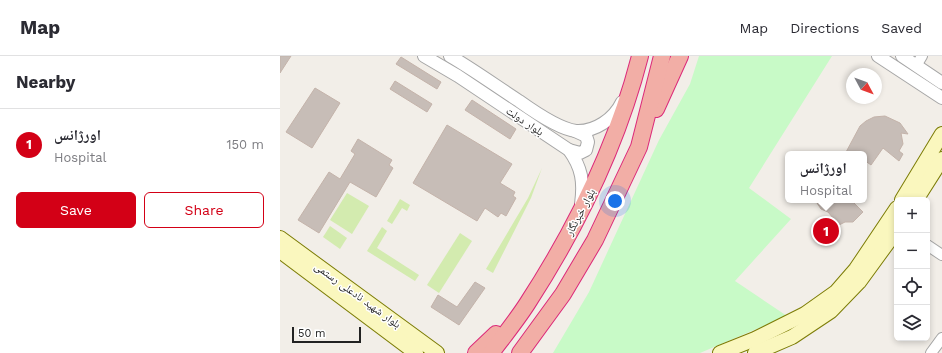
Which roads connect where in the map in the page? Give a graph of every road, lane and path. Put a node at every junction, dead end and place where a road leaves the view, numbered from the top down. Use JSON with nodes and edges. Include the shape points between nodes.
{"nodes":[{"id":1,"x":424,"y":56,"type":"edge"},
{"id":2,"x":450,"y":56,"type":"edge"},
{"id":3,"x":640,"y":56,"type":"edge"},
{"id":4,"x":662,"y":56,"type":"edge"},
{"id":5,"x":680,"y":56,"type":"edge"},
{"id":6,"x":878,"y":56,"type":"edge"},
{"id":7,"x":902,"y":56,"type":"edge"},
{"id":8,"x":919,"y":61,"type":"edge"},
{"id":9,"x":634,"y":78,"type":"junction"},
{"id":10,"x":942,"y":83,"type":"edge"},
{"id":11,"x":942,"y":98,"type":"edge"},
{"id":12,"x":575,"y":131,"type":"junction"},
{"id":13,"x":942,"y":134,"type":"edge"},
{"id":14,"x":639,"y":147,"type":"junction"},
{"id":15,"x":569,"y":150,"type":"junction"},
{"id":16,"x":942,"y":159,"type":"edge"},
{"id":17,"x":904,"y":197,"type":"edge"},
{"id":18,"x":918,"y":197,"type":"edge"},
{"id":19,"x":894,"y":212,"type":"edge"},
{"id":20,"x":579,"y":214,"type":"junction"},
{"id":21,"x":895,"y":233,"type":"edge"},
{"id":22,"x":280,"y":238,"type":"edge"},
{"id":23,"x":930,"y":247,"type":"edge"},
{"id":24,"x":280,"y":251,"type":"edge"},
{"id":25,"x":942,"y":255,"type":"edge"},
{"id":26,"x":563,"y":294,"type":"junction"},
{"id":27,"x":526,"y":305,"type":"junction"},
{"id":28,"x":942,"y":338,"type":"edge"},
{"id":29,"x":758,"y":349,"type":"edge"},
{"id":30,"x":416,"y":353,"type":"edge"},
{"id":31,"x":437,"y":353,"type":"edge"},
{"id":32,"x":476,"y":353,"type":"edge"},
{"id":33,"x":491,"y":353,"type":"edge"},
{"id":34,"x":520,"y":353,"type":"edge"},
{"id":35,"x":534,"y":353,"type":"edge"},
{"id":36,"x":720,"y":353,"type":"edge"},
{"id":37,"x":931,"y":353,"type":"edge"}],
"edges":[{"from":1,"to":15,"type":"street","name":"بلوار دولت"},
{"from":2,"to":12,"type":"street","name":"بلوار دولت","via":[[538,114]]},
{"from":3,"to":9,"type":"highway","name":"بلوار خبرنگار"},
{"from":4,"to":14,"type":"highway"},
{"from":5,"to":14,"type":"highway"},
{"from":6,"to":11,"type":"street"},
{"from":7,"to":8,"type":"street"},
{"from":8,"to":10,"type":"street"},
{"from":9,"to":12,"type":"street","name":"بلوار دولت","via":[[620,108],[609,120],[596,128]]},
{"from":9,"to":20,"type":"highway","name":"بلوار خبرنگار","via":[[604,164]]},
{"from":12,"to":15,"type":"street","via":[[586,136],[586,150],[580,153]]},
{"from":13,"to":17,"type":"main road"},
{"from":14,"to":26,"type":"highway","via":[[595,240]]},
{"from":15,"to":20,"type":"street","name":"بلوار دولت","via":[[579,167],[583,187]]},
{"from":16,"to":18,"type":"main road"},
{"from":19,"to":29,"type":"main road","via":[[856,269],[836,292]]},
{"from":20,"to":27,"type":"highway","name":"بلوار خبرنگار","via":[[556,258]]},
{"from":21,"to":29,"type":"main road","via":[[859,282],[831,311],[792,337]]},
{"from":22,"to":31,"type":"main road","name":"بلوار شهید نادعلی رستمی"},
{"from":23,"to":25,"type":"street"},
{"from":24,"to":30,"type":"main road","name":"بلوار شهید نادعلی رستمی"},
{"from":26,"to":34,"type":"highway"},
{"from":26,"to":35,"type":"highway"},
{"from":27,"to":32,"type":"highway"},
{"from":27,"to":33,"type":"highway","name":"بلوار خبرنگار"},
{"from":28,"to":37,"type":"street"},
{"from":29,"to":36,"type":"main road"}]}
